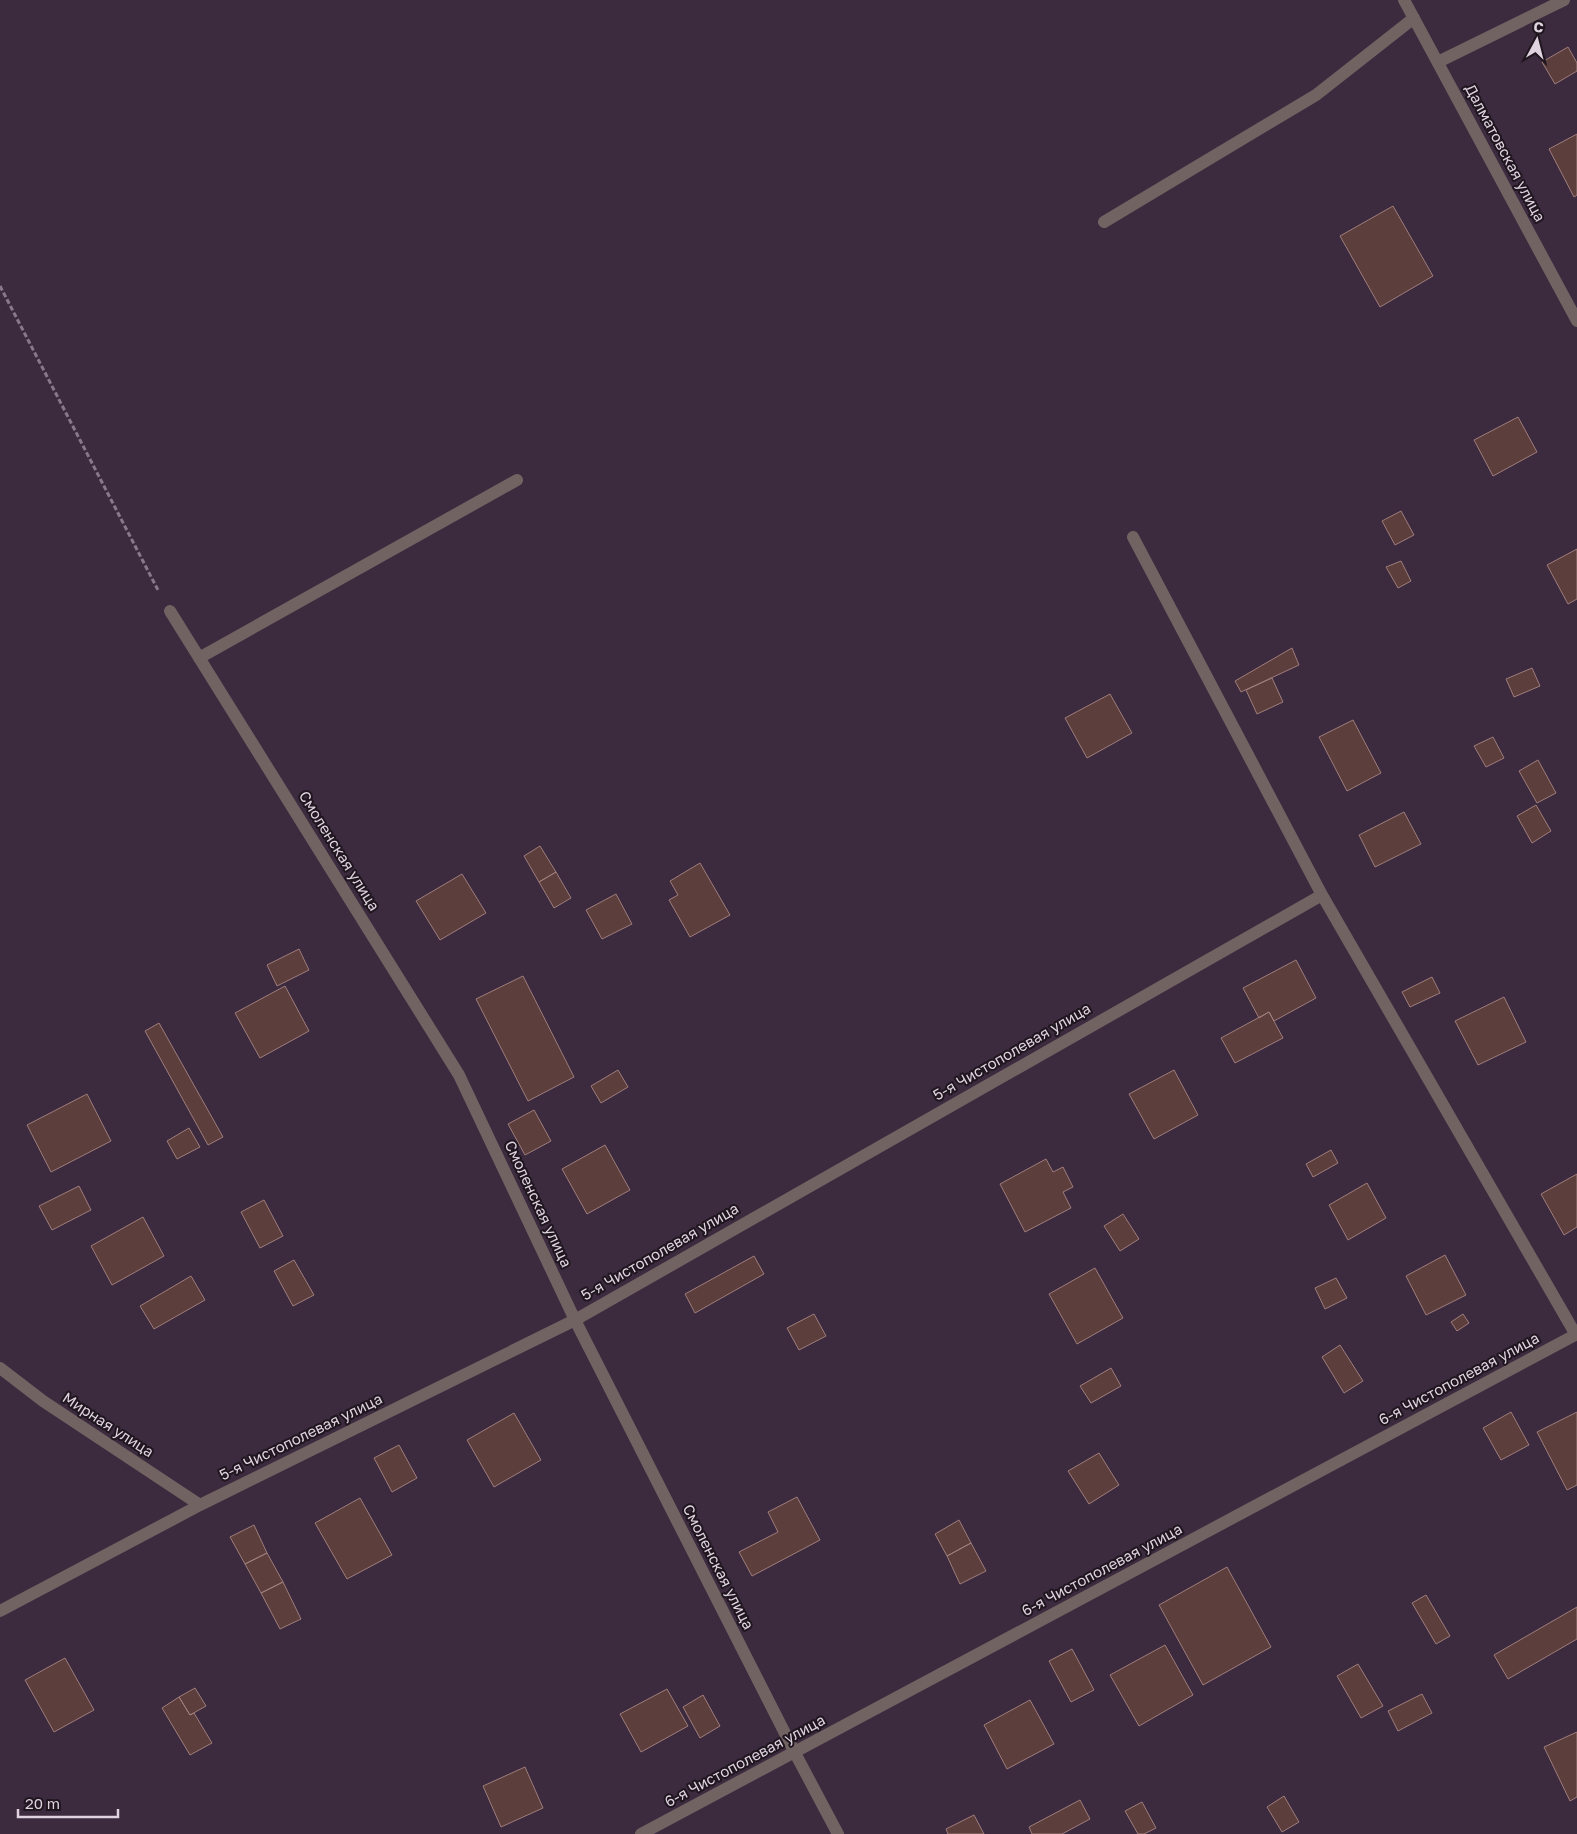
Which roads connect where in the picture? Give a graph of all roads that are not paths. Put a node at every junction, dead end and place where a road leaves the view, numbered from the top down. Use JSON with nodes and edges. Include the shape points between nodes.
{"nodes":[{"id":1,"x":1404,"y":0,"type":"edge"},
{"id":2,"x":1564,"y":0,"type":"edge"},
{"id":3,"x":1414,"y":18,"type":"junction"},
{"id":4,"x":1438,"y":62,"type":"junction"},
{"id":5,"x":1104,"y":222,"type":"dead end"},
{"id":6,"x":1577,"y":321,"type":"edge"},
{"id":7,"x":517,"y":480,"type":"dead end"},
{"id":8,"x":1133,"y":537,"type":"dead end"},
{"id":9,"x":170,"y":611,"type":"road end"},
{"id":10,"x":199,"y":658,"type":"junction"},
{"id":11,"x":1322,"y":895,"type":"junction"},
{"id":12,"x":575,"y":1320,"type":"junction"},
{"id":13,"x":1576,"y":1334,"type":"edge"},
{"id":14,"x":0,"y":1368,"type":"edge"},
{"id":15,"x":200,"y":1505,"type":"junction"},
{"id":16,"x":0,"y":1611,"type":"edge"},
{"id":17,"x":795,"y":1753,"type":"junction"},
{"id":18,"x":641,"y":1834,"type":"edge"},
{"id":19,"x":838,"y":1834,"type":"edge"}],
"edges":[{"from":1,"to":3,"type":"street","name":"Далматовская улица"},
{"from":2,"to":4,"type":"street"},
{"from":3,"to":4,"type":"street","name":"Далматовская улица"},
{"from":3,"to":5,"type":"street","via":[[1316,95]]},
{"from":4,"to":6,"type":"street","name":"Далматовская улица"},
{"from":7,"to":10,"type":"street"},
{"from":8,"to":11,"type":"street"},
{"from":9,"to":10,"type":"street","name":"Смоленская улица"},
{"from":10,"to":12,"type":"street","name":"Смоленская улица","via":[[459,1075]]},
{"from":11,"to":12,"type":"street","name":"5-я Чистополевая улица"},
{"from":11,"to":13,"type":"street"},
{"from":12,"to":15,"type":"street","name":"5-я Чистополевая улица"},
{"from":12,"to":17,"type":"street","name":"Смоленская улица"},
{"from":13,"to":17,"type":"street","name":"6-я Чистополевая улица"},
{"from":14,"to":15,"type":"street","name":"Мирная улица","via":[[43,1401]]},
{"from":15,"to":16,"type":"street","name":"5-я Чистополевая улица"},
{"from":17,"to":18,"type":"street","name":"6-я Чистополевая улица"},
{"from":17,"to":19,"type":"street","name":"Смоленская улица"}]}
